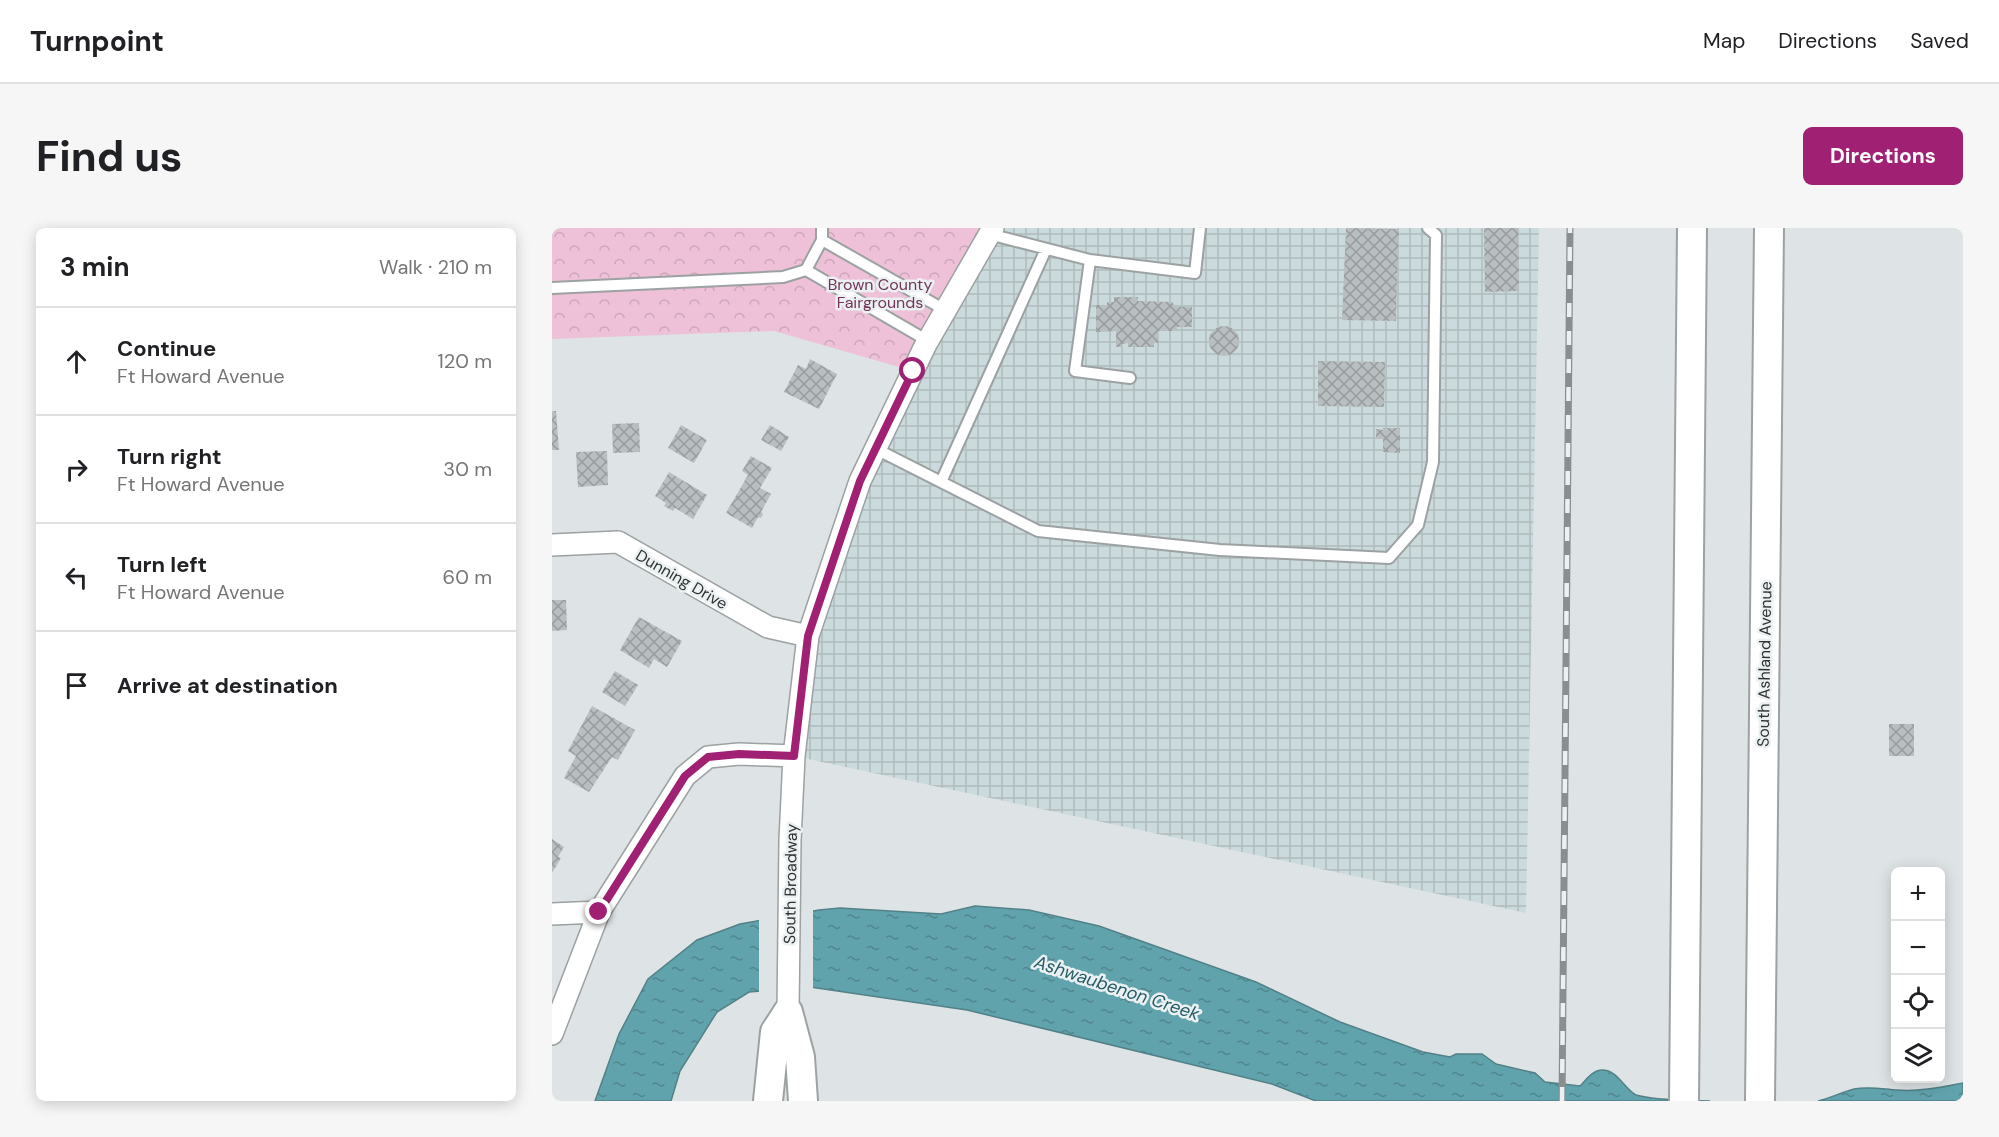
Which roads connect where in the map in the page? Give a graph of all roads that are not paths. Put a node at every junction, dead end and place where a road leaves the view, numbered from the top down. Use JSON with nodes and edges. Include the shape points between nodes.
{"nodes":[{"id":1,"x":822,"y":228,"type":"edge"},
{"id":2,"x":1200,"y":228,"type":"edge"},
{"id":3,"x":1428,"y":228,"type":"edge"},
{"id":4,"x":1692,"y":228,"type":"edge"},
{"id":5,"x":1769,"y":228,"type":"edge"},
{"id":6,"x":991,"y":231,"type":"edge"},
{"id":7,"x":822,"y":240,"type":"junction"},
{"id":8,"x":1046,"y":249,"type":"junction"},
{"id":9,"x":1090,"y":260,"type":"junction"},
{"id":10,"x":806,"y":270,"type":"junction"},
{"id":11,"x":552,"y":288,"type":"edge"},
{"id":12,"x":945,"y":310,"type":"junction"},
{"id":13,"x":928,"y":341,"type":"junction"},
{"id":14,"x":1130,"y":378,"type":"dead end"},
{"id":15,"x":876,"y":449,"type":"junction"},
{"id":16,"x":941,"y":482,"type":"junction"},
{"id":17,"x":552,"y":545,"type":"edge"},
{"id":18,"x":808,"y":636,"type":"junction"},
{"id":19,"x":794,"y":756,"type":"junction"},
{"id":20,"x":599,"y":912,"type":"junction"},
{"id":21,"x":552,"y":914,"type":"edge"},
{"id":22,"x":788,"y":1012,"type":"junction"},
{"id":23,"x":552,"y":1034,"type":"edge"},
{"id":24,"x":768,"y":1101,"type":"edge"},
{"id":25,"x":803,"y":1101,"type":"edge"},
{"id":26,"x":1684,"y":1101,"type":"edge"},
{"id":27,"x":1760,"y":1101,"type":"edge"}],
"edges":[{"from":1,"to":7,"type":"lane"},
{"from":2,"to":9,"type":"lane","via":[[1195,273]]},
{"from":3,"to":16,"type":"lane","via":[[1436,235],[1433,462],[1418,525],[1389,558],[1220,550],[1038,531]]},
{"from":4,"to":26,"type":"main road"},
{"from":5,"to":27,"type":"main road","name":"South Ashland Avenue"},
{"from":6,"to":8,"type":"lane"},
{"from":6,"to":12,"type":"street","name":"South Broadway"},
{"from":7,"to":10,"type":"lane"},
{"from":7,"to":12,"type":"lane"},
{"from":8,"to":9,"type":"lane"},
{"from":8,"to":16,"type":"lane"},
{"from":9,"to":14,"type":"lane","via":[[1075,371]]},
{"from":10,"to":11,"type":"lane","via":[[783,277]]},
{"from":10,"to":13,"type":"lane"},
{"from":12,"to":13,"type":"street","name":"South Broadway"},
{"from":13,"to":15,"type":"street","name":"South Broadway"},
{"from":15,"to":16,"type":"lane"},
{"from":15,"to":18,"type":"street","name":"South Broadway","via":[[860,481]]},
{"from":17,"to":18,"type":"street","name":"Dunning Drive","via":[[618,542],[768,627]]},
{"from":18,"to":19,"type":"street","name":"South Broadway"},
{"from":19,"to":20,"type":"street","via":[[708,757],[685,776]]},
{"from":19,"to":22,"type":"street","name":"South Broadway"},
{"from":20,"to":21,"type":"street"},
{"from":20,"to":23,"type":"street"},
{"from":22,"to":24,"type":"main road","name":"South Broadway","via":[[775,1032]]},
{"from":22,"to":25,"type":"main road","name":"South Broadway","via":[[800,1057]]}]}
